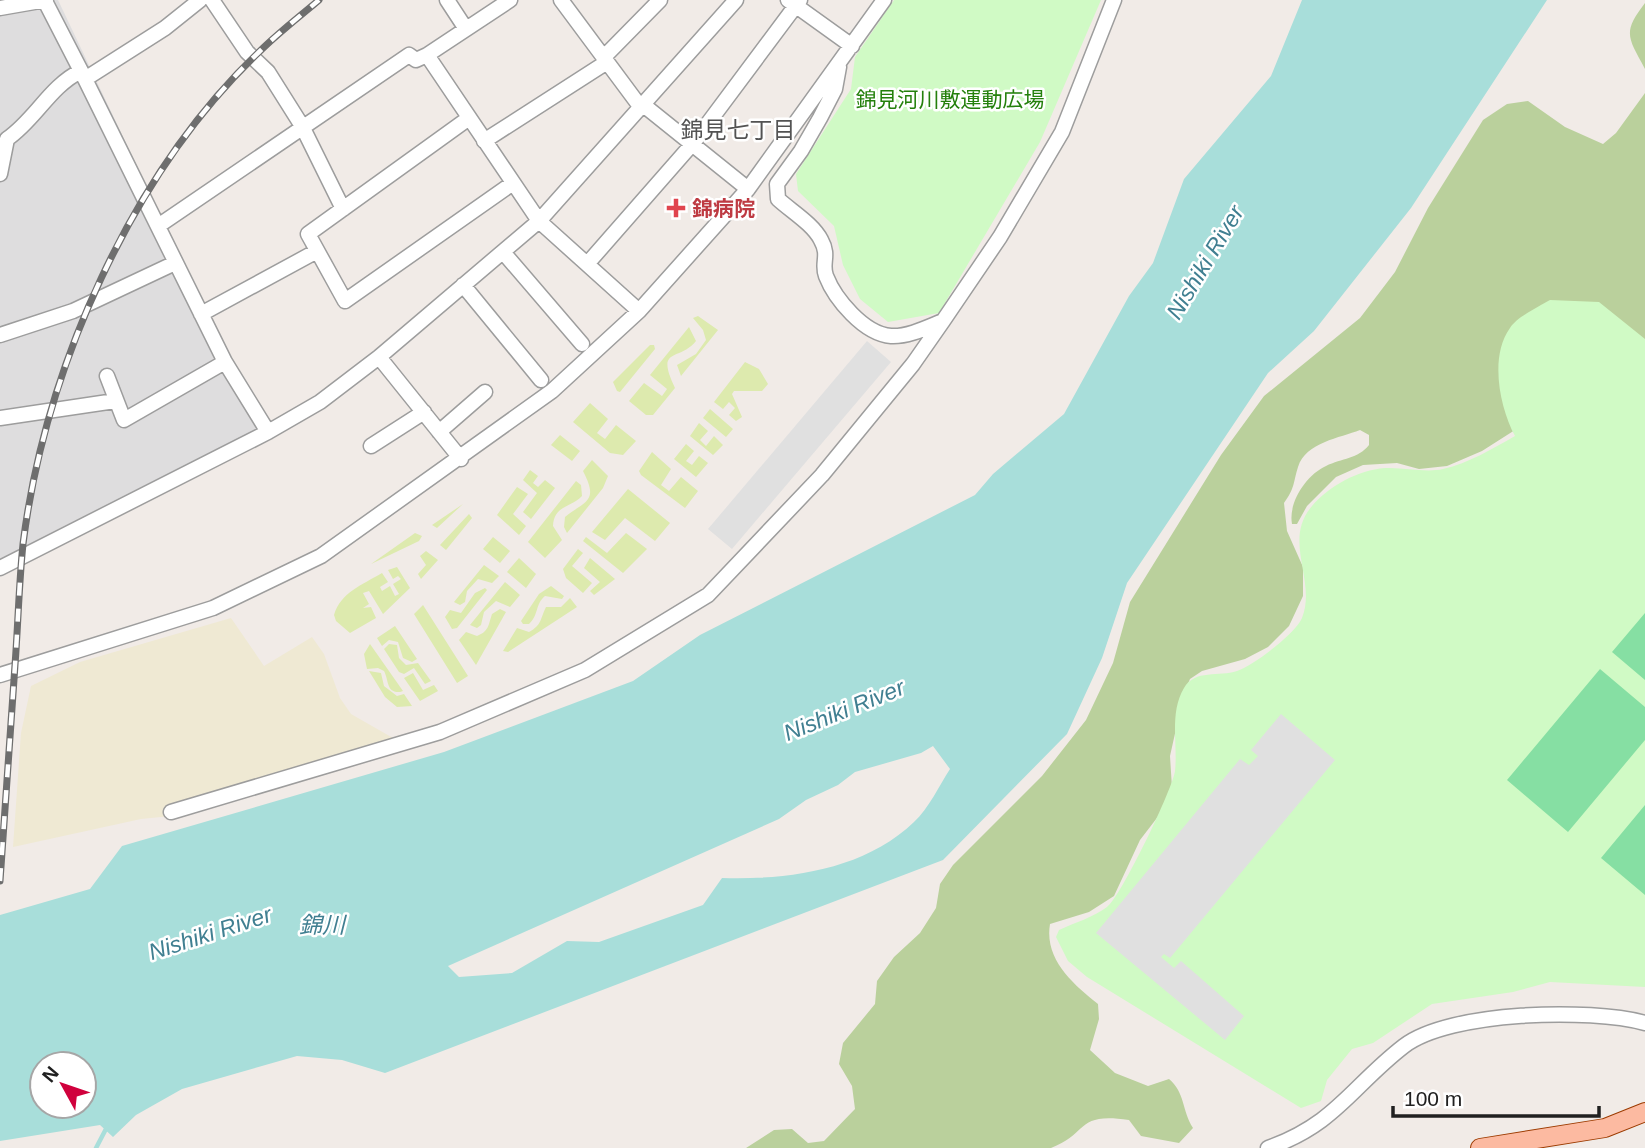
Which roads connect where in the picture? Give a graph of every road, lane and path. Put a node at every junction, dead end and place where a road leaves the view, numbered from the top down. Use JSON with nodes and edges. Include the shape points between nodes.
{"nodes":[{"id":1,"x":46,"y":0,"type":"edge"},
{"id":2,"x":200,"y":0,"type":"edge"},
{"id":3,"x":212,"y":0,"type":"edge"},
{"id":4,"x":447,"y":0,"type":"edge"},
{"id":5,"x":510,"y":0,"type":"edge"},
{"id":6,"x":561,"y":0,"type":"edge"},
{"id":7,"x":660,"y":0,"type":"edge"},
{"id":8,"x":736,"y":0,"type":"edge"},
{"id":9,"x":884,"y":0,"type":"edge"},
{"id":10,"x":1114,"y":0,"type":"edge"},
{"id":11,"x":795,"y":2,"type":"edge"},
{"id":12,"x":0,"y":8,"type":"edge"},
{"id":13,"x":466,"y":29,"type":"junction"},
{"id":14,"x":852,"y":46,"type":"junction"},
{"id":15,"x":427,"y":55,"type":"junction"},
{"id":16,"x":605,"y":60,"type":"junction"},
{"id":17,"x":840,"y":62,"type":"junction"},
{"id":18,"x":83,"y":75,"type":"junction"},
{"id":19,"x":640,"y":104,"type":"junction"},
{"id":20,"x":469,"y":118,"type":"junction"},
{"id":21,"x":302,"y":126,"type":"junction"},
{"id":22,"x":3,"y":139,"type":"edge"},
{"id":23,"x":484,"y":141,"type":"junction"},
{"id":24,"x":692,"y":144,"type":"junction"},
{"id":25,"x":0,"y":174,"type":"edge"},
{"id":26,"x":513,"y":183,"type":"junction"},
{"id":27,"x":748,"y":189,"type":"junction"},
{"id":28,"x":343,"y":209,"type":"junction"},
{"id":29,"x":539,"y":221,"type":"junction"},
{"id":30,"x":158,"y":226,"type":"junction"},
{"id":31,"x":317,"y":251,"type":"junction"},
{"id":32,"x":503,"y":252,"type":"junction"},
{"id":33,"x":175,"y":263,"type":"junction"},
{"id":34,"x":588,"y":263,"type":"junction"},
{"id":35,"x":463,"y":285,"type":"junction"},
{"id":36,"x":639,"y":312,"type":"junction"},
{"id":37,"x":201,"y":314,"type":"junction"},
{"id":38,"x":943,"y":321,"type":"junction"},
{"id":39,"x":0,"y":335,"type":"edge"},
{"id":40,"x":582,"y":344,"type":"dead end"},
{"id":41,"x":379,"y":357,"type":"junction"},
{"id":42,"x":225,"y":362,"type":"junction"},
{"id":43,"x":107,"y":376,"type":"dead end"},
{"id":44,"x":541,"y":380,"type":"dead end"},
{"id":45,"x":485,"y":392,"type":"dead end"},
{"id":46,"x":115,"y":401,"type":"junction"},
{"id":47,"x":424,"y":412,"type":"junction"},
{"id":48,"x":0,"y":418,"type":"edge"},
{"id":49,"x":268,"y":432,"type":"junction"},
{"id":50,"x":439,"y":432,"type":"junction"},
{"id":51,"x":371,"y":446,"type":"dead end"},
{"id":52,"x":461,"y":459,"type":"junction"},
{"id":53,"x":0,"y":568,"type":"edge"},
{"id":54,"x":0,"y":675,"type":"edge"},
{"id":55,"x":171,"y":812,"type":"dead end"},
{"id":56,"x":1645,"y":1023,"type":"edge"},
{"id":57,"x":1645,"y":1112,"type":"edge"},
{"id":58,"x":1268,"y":1148,"type":"edge"},
{"id":59,"x":1480,"y":1148,"type":"edge"}],
"edges":[{"from":1,"to":12,"type":"street"},
{"from":1,"to":18,"type":"street"},
{"from":2,"to":18,"type":"street","via":[[165,28]]},
{"from":3,"to":21,"type":"street","via":[[247,52],[268,72]]},
{"from":4,"to":13,"type":"street"},
{"from":5,"to":13,"type":"street"},
{"from":6,"to":16,"type":"street"},
{"from":7,"to":16,"type":"street"},
{"from":8,"to":19,"type":"street"},
{"from":9,"to":14,"type":"street"},
{"from":10,"to":38,"type":"street","via":[[1062,132]]},
{"from":11,"to":14,"type":"street"},
{"from":11,"to":24,"type":"street"},
{"from":13,"to":15,"type":"street"},
{"from":14,"to":17,"type":"street"},
{"from":15,"to":20,"type":"street"},
{"from":15,"to":21,"type":"street","via":[[415,60],[409,55]]},
{"from":16,"to":19,"type":"street"},
{"from":16,"to":23,"type":"street"},
{"from":17,"to":27,"type":"street"},
{"from":17,"to":38,"type":"street","via":[[835,89],[777,184],[778,199],[820,236],[828,253],[824,272],[836,297],[874,331],[905,334]]},
{"from":18,"to":22,"type":"street","via":[[67,78],[26,125]]},
{"from":18,"to":30,"type":"street"},
{"from":19,"to":24,"type":"street"},
{"from":19,"to":29,"type":"street"},
{"from":20,"to":23,"type":"street"},
{"from":20,"to":28,"type":"street"},
{"from":21,"to":28,"type":"street"},
{"from":21,"to":30,"type":"street"},
{"from":22,"to":25,"type":"street"},
{"from":23,"to":26,"type":"street"},
{"from":24,"to":27,"type":"street"},
{"from":24,"to":34,"type":"street"},
{"from":26,"to":29,"type":"street"},
{"from":26,"to":31,"type":"street","via":[[345,301]]},
{"from":27,"to":36,"type":"street"},
{"from":28,"to":31,"type":"street","via":[[308,234]]},
{"from":29,"to":32,"type":"street"},
{"from":29,"to":34,"type":"street"},
{"from":30,"to":33,"type":"street"},
{"from":31,"to":37,"type":"street"},
{"from":32,"to":35,"type":"street"},
{"from":32,"to":40,"type":"street"},
{"from":33,"to":37,"type":"street"},
{"from":33,"to":39,"type":"street","via":[[73,311]]},
{"from":34,"to":36,"type":"street"},
{"from":35,"to":41,"type":"street"},
{"from":35,"to":44,"type":"street"},
{"from":36,"to":52,"type":"street","via":[[552,391]]},
{"from":37,"to":42,"type":"street"},
{"from":38,"to":55,"type":"street","via":[[822,475],[708,595],[585,670],[440,732]]},
{"from":41,"to":47,"type":"street"},
{"from":41,"to":49,"type":"street","via":[[320,402]]},
{"from":42,"to":46,"type":"street","via":[[124,420]]},
{"from":42,"to":49,"type":"street"},
{"from":43,"to":46,"type":"street"},
{"from":45,"to":50,"type":"street"},
{"from":46,"to":48,"type":"street"},
{"from":47,"to":50,"type":"street"},
{"from":47,"to":51,"type":"street"},
{"from":49,"to":53,"type":"street"},
{"from":50,"to":52,"type":"street"},
{"from":52,"to":54,"type":"street","via":[[321,556],[213,608]]},
{"from":56,"to":58,"type":"street","via":[[1604,1015],[1515,1017],[1425,1033],[1315,1127]]},
{"from":57,"to":59,"type":"main road","via":[[1605,1128]]}]}
